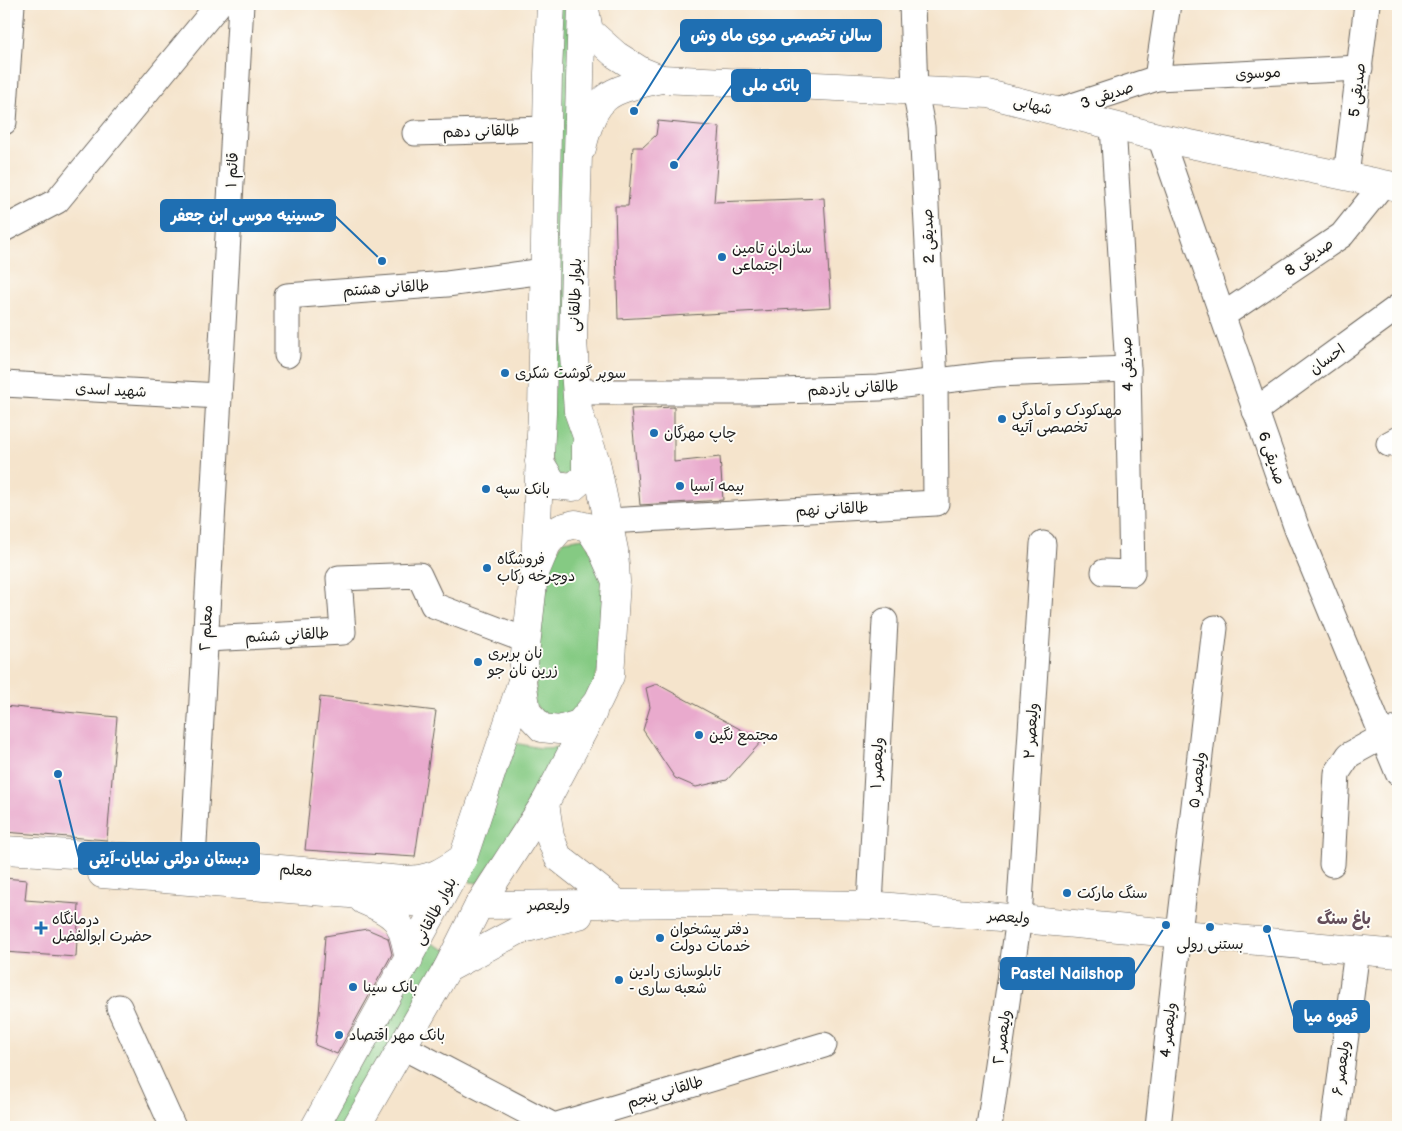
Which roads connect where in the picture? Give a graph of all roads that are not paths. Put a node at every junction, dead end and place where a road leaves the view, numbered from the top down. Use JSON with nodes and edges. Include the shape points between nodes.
{"nodes":[{"id":1,"x":12,"y":4,"type":"edge"},
{"id":2,"x":219,"y":4,"type":"edge"},
{"id":3,"x":241,"y":4,"type":"edge"},
{"id":4,"x":551,"y":4,"type":"edge"},
{"id":5,"x":583,"y":4,"type":"edge"},
{"id":6,"x":912,"y":4,"type":"edge"},
{"id":7,"x":1168,"y":4,"type":"edge"},
{"id":8,"x":1367,"y":4,"type":"edge"},
{"id":9,"x":1360,"y":68,"type":"junction"},
{"id":10,"x":1157,"y":78,"type":"junction"},
{"id":11,"x":661,"y":79,"type":"junction"},
{"id":12,"x":915,"y":91,"type":"junction"},
{"id":13,"x":1057,"y":112,"type":"junction"},
{"id":14,"x":4,"y":122,"type":"edge"},
{"id":15,"x":1113,"y":126,"type":"junction"},
{"id":16,"x":547,"y":129,"type":"junction"},
{"id":17,"x":415,"y":133,"type":"dead end"},
{"id":18,"x":1160,"y":138,"type":"junction"},
{"id":19,"x":578,"y":164,"type":"junction"},
{"id":20,"x":1346,"y":176,"type":"junction"},
{"id":21,"x":1391,"y":186,"type":"edge"},
{"id":22,"x":4,"y":229,"type":"edge"},
{"id":23,"x":544,"y":271,"type":"junction"},
{"id":24,"x":1398,"y":307,"type":"edge"},
{"id":25,"x":1222,"y":316,"type":"junction"},
{"id":26,"x":287,"y":355,"type":"dead end"},
{"id":27,"x":1128,"y":369,"type":"junction"},
{"id":28,"x":935,"y":382,"type":"junction"},
{"id":29,"x":4,"y":384,"type":"edge"},
{"id":30,"x":576,"y":392,"type":"junction"},
{"id":31,"x":219,"y":396,"type":"junction"},
{"id":32,"x":1256,"y":411,"type":"junction"},
{"id":33,"x":586,"y":436,"type":"junction"},
{"id":34,"x":540,"y":461,"type":"junction"},
{"id":35,"x":608,"y":521,"type":"junction"},
{"id":36,"x":1043,"y":544,"type":"dead end"},
{"id":37,"x":1104,"y":572,"type":"dead end"},
{"id":38,"x":534,"y":575,"type":"junction"},
{"id":39,"x":616,"y":581,"type":"junction"},
{"id":40,"x":885,"y":621,"type":"dead end"},
{"id":41,"x":1215,"y":628,"type":"dead end"},
{"id":42,"x":206,"y":639,"type":"junction"},
{"id":43,"x":526,"y":640,"type":"junction"},
{"id":44,"x":522,"y":681,"type":"junction"},
{"id":45,"x":598,"y":702,"type":"junction"},
{"id":46,"x":1391,"y":732,"type":"edge"},
{"id":47,"x":1398,"y":773,"type":"edge"},
{"id":48,"x":545,"y":803,"type":"junction"},
{"id":49,"x":4,"y":850,"type":"edge"},
{"id":50,"x":463,"y":858,"type":"junction"},
{"id":51,"x":193,"y":861,"type":"junction"},
{"id":52,"x":1332,"y":864,"type":"dead end"},
{"id":53,"x":4,"y":866,"type":"edge"},
{"id":54,"x":350,"y":894,"type":"junction"},
{"id":55,"x":437,"y":905,"type":"junction"},
{"id":56,"x":479,"y":905,"type":"junction"},
{"id":57,"x":619,"y":905,"type":"junction"},
{"id":58,"x":870,"y":905,"type":"junction"},
{"id":59,"x":1019,"y":918,"type":"junction"},
{"id":60,"x":1179,"y":933,"type":"junction"},
{"id":61,"x":1357,"y":950,"type":"junction"},
{"id":62,"x":1398,"y":954,"type":"edge"},
{"id":63,"x":409,"y":959,"type":"junction"},
{"id":64,"x":447,"y":969,"type":"junction"},
{"id":65,"x":119,"y":1007,"type":"dead end"},
{"id":66,"x":824,"y":1044,"type":"dead end"},
{"id":67,"x":403,"y":1047,"type":"junction"},
{"id":68,"x":173,"y":1127,"type":"edge"},
{"id":69,"x":315,"y":1127,"type":"edge"},
{"id":70,"x":356,"y":1127,"type":"edge"},
{"id":71,"x":989,"y":1127,"type":"edge"},
{"id":72,"x":1158,"y":1127,"type":"edge"},
{"id":73,"x":1334,"y":1127,"type":"edge"}],
"edges":[{"from":1,"to":14,"type":"street"},
{"from":2,"to":22,"type":"street","via":[[57,201]]},
{"from":3,"to":31,"type":"street","name":"قائم ١"},
{"from":4,"to":16,"type":"main road","name":"بلوار طالقانی"},
{"from":5,"to":11,"type":"main road","via":[[589,31],[640,71]]},
{"from":5,"to":19,"type":"main road","name":"بلوار طالقانی"},
{"from":6,"to":12,"type":"street","name":"صدیقی 2"},
{"from":7,"to":10,"type":"street"},
{"from":8,"to":9,"type":"street","name":"صدیقی 5"},
{"from":9,"to":10,"type":"street","name":"موسوی"},
{"from":9,"to":20,"type":"street","name":"صدیقی 5"},
{"from":10,"to":13,"type":"street","name":"صدیقی 3"},
{"from":11,"to":12,"type":"main road","name":"شهابی"},
{"from":11,"to":19,"type":"main road","via":[[625,87],[605,97],[589,119]]},
{"from":12,"to":13,"type":"main road","name":"شهابی","via":[[988,94]]},
{"from":12,"to":28,"type":"street","name":"صدیقی 2","via":[[922,127]]},
{"from":13,"to":15,"type":"main road","name":"شهابی"},
{"from":15,"to":18,"type":"main road","name":"شهابی"},
{"from":15,"to":27,"type":"street","name":"صدیقی 4"},
{"from":16,"to":17,"type":"street","name":"طالقانی دهم"},
{"from":16,"to":23,"type":"main road","name":"بلوار طالقانی"},
{"from":18,"to":20,"type":"main road","name":"شهابی"},
{"from":18,"to":25,"type":"street","name":"صدیقی 6"},
{"from":19,"to":30,"type":"main road","name":"بلوار طالقانی"},
{"from":20,"to":21,"type":"main road","name":"شهابی"},
{"from":21,"to":25,"type":"street","name":"صدیقی 8","via":[[1342,235]]},
{"from":23,"to":26,"type":"street","name":"طالقانی هشتم","via":[[447,284],[287,296]]},
{"from":23,"to":34,"type":"main road","name":"بلوار طالقانی"},
{"from":24,"to":32,"type":"street","name":"احسان"},
{"from":25,"to":32,"type":"street","name":"صدیقی 6"},
{"from":27,"to":28,"type":"street","name":"طالقانی یازدهم","via":[[996,374]]},
{"from":27,"to":37,"type":"street","name":"صدیقی 4","via":[[1132,573]]},
{"from":28,"to":30,"type":"street","name":"طالقانی یازدهم","via":[[879,388]]},
{"from":28,"to":35,"type":"street","name":"طالقانی نهم","via":[[936,503]]},
{"from":29,"to":31,"type":"street","name":"شهید اسدی"},
{"from":30,"to":33,"type":"main road","name":"بلوار طالقانی"},
{"from":31,"to":42,"type":"street","name":"معلم ٢"},
{"from":32,"to":46,"type":"street","name":"صدیقی 6","via":[[1296,529]]},
{"from":33,"to":34,"type":"main road","via":[[586,476],[572,487],[554,485]]},
{"from":33,"to":35,"type":"main road","name":"بلوار طالقانی","via":[[596,462]]},
{"from":34,"to":38,"type":"main road","name":"بلوار طالقانی"},
{"from":35,"to":39,"type":"main road","name":"بلوار طالقانی"},
{"from":36,"to":59,"type":"street","name":"ولیعصر ٣"},
{"from":38,"to":39,"type":"main road","via":[[548,544],[561,528],[575,524],[588,527]]},
{"from":38,"to":43,"type":"main road"},
{"from":39,"to":45,"type":"main road","name":"بلوار طالقانی","via":[[610,676]]},
{"from":40,"to":58,"type":"street","name":"ولیعصر ١"},
{"from":41,"to":60,"type":"street","name":"ولیعصر ۵"},
{"from":42,"to":43,"type":"street","name":"طالقانی ششم","via":[[343,632],[339,578],[420,575],[434,605]]},
{"from":42,"to":51,"type":"street","name":"معلم ٢"},
{"from":43,"to":44,"type":"main road"},
{"from":44,"to":45,"type":"main road","via":[[527,712],[542,728],[559,730],[579,724]]},
{"from":44,"to":50,"type":"main road","name":"بلوار طالقانی"},
{"from":45,"to":48,"type":"main road"},
{"from":46,"to":47,"type":"street","name":"صدیقی 6"},
{"from":46,"to":52,"type":"street","via":[[1349,755],[1337,773]]},
{"from":48,"to":56,"type":"main road"},
{"from":48,"to":57,"type":"main road","via":[[550,837],[558,857]]},
{"from":49,"to":51,"type":"main road","name":"معلم"},
{"from":50,"to":51,"type":"main road","name":"معلم","via":[[436,876],[421,880]]},
{"from":50,"to":55,"type":"main road","name":"بلوار طالقانی"},
{"from":53,"to":54,"type":"main road","name":"معلم"},
{"from":54,"to":55,"type":"main road","name":"معلم"},
{"from":54,"to":63,"type":"main road","via":[[384,910],[401,925]]},
{"from":55,"to":56,"type":"main road","name":"ولیعصر"},
{"from":55,"to":63,"type":"main road","name":"بلوار طالقانی"},
{"from":56,"to":57,"type":"main road","name":"ولیعصر"},
{"from":56,"to":64,"type":"main road"},
{"from":57,"to":58,"type":"main road","name":"ولیعصر"},
{"from":57,"to":64,"type":"main road","via":[[519,930]]},
{"from":58,"to":59,"type":"main road","name":"ولیعصر"},
{"from":59,"to":60,"type":"main road","name":"ولیعصر"},
{"from":59,"to":71,"type":"street","name":"ولیعصر ٢"},
{"from":60,"to":61,"type":"main road","name":"ولیعصر"},
{"from":60,"to":72,"type":"street","name":"ولیعصر 4"},
{"from":61,"to":62,"type":"main road","name":"ولیعصر"},
{"from":61,"to":73,"type":"street","name":"ولیعصر ۶"},
{"from":63,"to":69,"type":"main road","name":"بلوار طالقانی"},
{"from":64,"to":67,"type":"main road"},
{"from":65,"to":68,"type":"street"},
{"from":66,"to":67,"type":"street","name":"طالقانی پنجم","via":[[554,1126]]},
{"from":67,"to":70,"type":"main road"}]}
